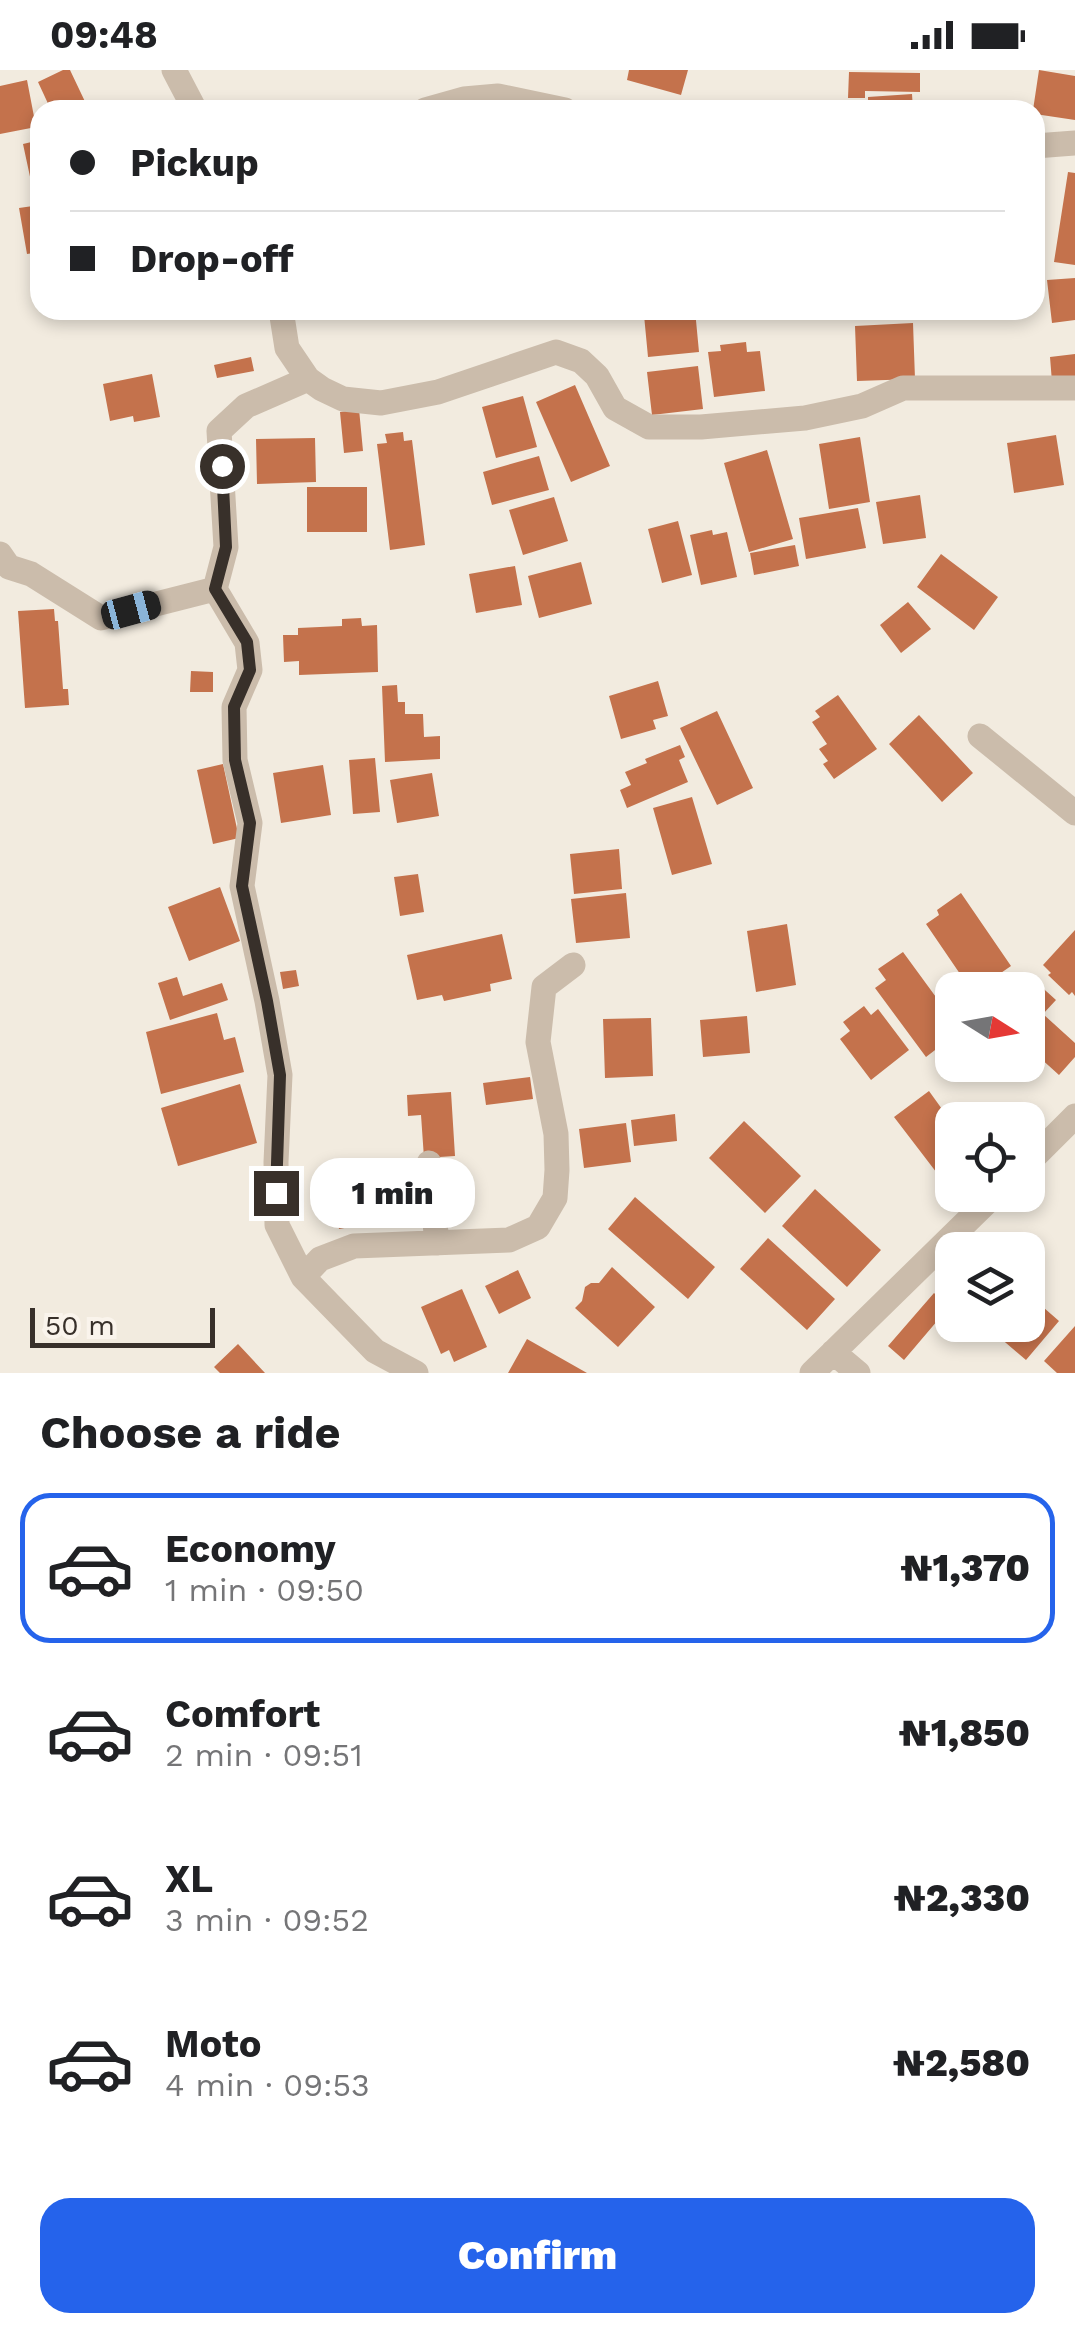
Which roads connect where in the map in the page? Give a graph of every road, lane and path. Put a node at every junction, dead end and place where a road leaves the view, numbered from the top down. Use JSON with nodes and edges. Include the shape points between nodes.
{"nodes":[{"id":1,"x":174,"y":70,"type":"edge"},
{"id":2,"x":190,"y":100,"type":"edge"},
{"id":3,"x":460,"y":100,"type":"edge"},
{"id":4,"x":517,"y":100,"type":"edge"},
{"id":5,"x":1075,"y":144,"type":"edge"},
{"id":6,"x":1045,"y":146,"type":"edge"},
{"id":7,"x":283,"y":320,"type":"edge"},
{"id":8,"x":308,"y":379,"type":"junction"},
{"id":9,"x":1075,"y":388,"type":"edge"},
{"id":10,"x":0,"y":554,"type":"edge"},
{"id":11,"x":215,"y":589,"type":"junction"},
{"id":12,"x":980,"y":736,"type":"dead end"},
{"id":13,"x":1075,"y":814,"type":"edge"},
{"id":14,"x":573,"y":965,"type":"dead end"},
{"id":15,"x":1075,"y":1116,"type":"edge"},
{"id":16,"x":1045,"y":1145,"type":"edge"},
{"id":17,"x":429,"y":1163,"type":"dead end"},
{"id":18,"x":977,"y":1212,"type":"edge"},
{"id":19,"x":437,"y":1242,"type":"junction"},
{"id":20,"x":303,"y":1277,"type":"junction"},
{"id":21,"x":833,"y":1352,"type":"junction"},
{"id":22,"x":416,"y":1373,"type":"edge"},
{"id":23,"x":812,"y":1373,"type":"edge"},
{"id":24,"x":858,"y":1373,"type":"edge"}],
"edges":[{"from":1,"to":2,"type":"street"},
{"from":3,"to":4,"type":"street"},
{"from":5,"to":6,"type":"street"},
{"from":7,"to":8,"type":"street","via":[[287,348]]},
{"from":8,"to":9,"type":"street","via":[[343,399],[380,403],[438,392],[556,352],[581,361],[616,408],[649,427],[805,418],[862,406],[904,388]]},
{"from":8,"to":11,"type":"street","via":[[246,406],[219,430],[226,547]]},
{"from":10,"to":11,"type":"street","via":[[9,567],[101,618]]},
{"from":11,"to":20,"type":"street","via":[[247,642],[250,670],[234,707],[235,760],[250,823],[242,886],[280,1075],[277,1225]]},
{"from":12,"to":13,"type":"street"},
{"from":14,"to":19,"type":"street","via":[[544,987],[538,1042],[556,1134],[555,1198],[538,1228],[509,1240]]},
{"from":15,"to":16,"type":"street"},
{"from":17,"to":19,"type":"street"},
{"from":18,"to":21,"type":"street"},
{"from":19,"to":20,"type":"street","via":[[354,1246],[320,1259]]},
{"from":20,"to":22,"type":"street","via":[[375,1352]]},
{"from":21,"to":23,"type":"street"},
{"from":21,"to":24,"type":"street"}]}
